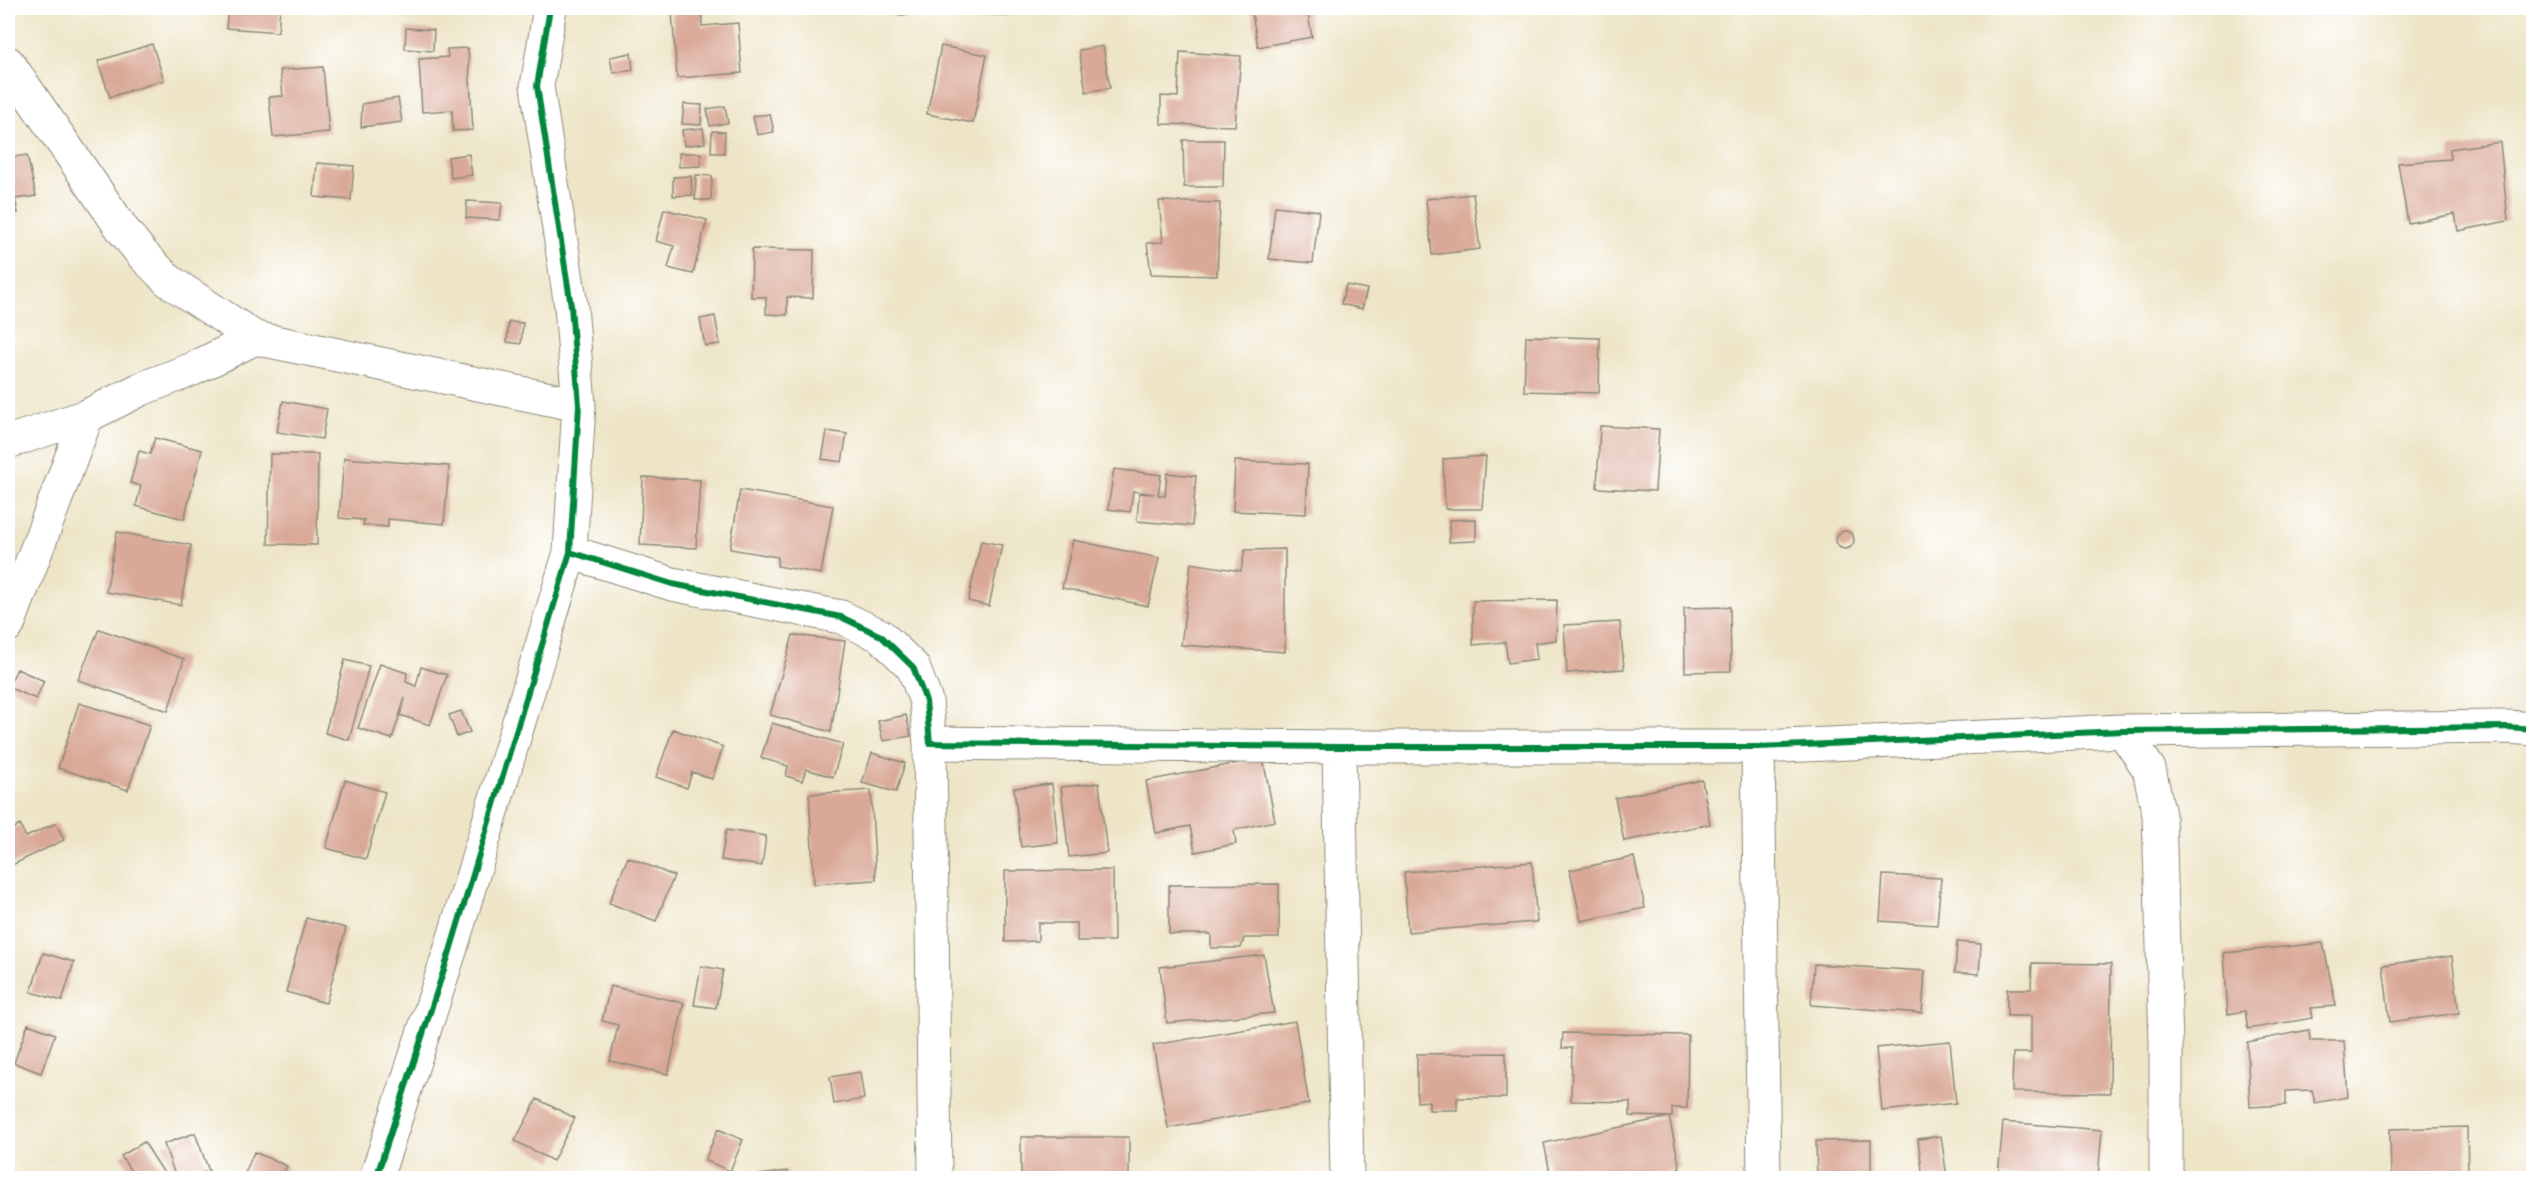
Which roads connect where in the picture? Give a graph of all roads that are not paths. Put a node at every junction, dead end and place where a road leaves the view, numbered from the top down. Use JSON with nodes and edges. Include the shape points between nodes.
{"nodes":[{"id":1,"x":549,"y":8,"type":"edge"},
{"id":2,"x":8,"y":63,"type":"edge"},
{"id":3,"x":255,"y":338,"type":"junction"},
{"id":4,"x":579,"y":405,"type":"junction"},
{"id":5,"x":87,"y":416,"type":"junction"},
{"id":6,"x":8,"y":442,"type":"edge"},
{"id":7,"x":570,"y":552,"type":"junction"},
{"id":8,"x":8,"y":625,"type":"edge"},
{"id":9,"x":2534,"y":729,"type":"edge"},
{"id":10,"x":2123,"y":731,"type":"junction"},
{"id":11,"x":930,"y":743,"type":"junction"},
{"id":12,"x":1339,"y":747,"type":"junction"},
{"id":13,"x":1758,"y":747,"type":"junction"},
{"id":14,"x":376,"y":1179,"type":"edge"},
{"id":15,"x":935,"y":1179,"type":"edge"},
{"id":16,"x":1347,"y":1179,"type":"edge"},
{"id":17,"x":1764,"y":1179,"type":"edge"},
{"id":18,"x":2166,"y":1179,"type":"edge"}],
"edges":[{"from":1,"to":4,"type":"street","via":[[537,86],[571,306]]},
{"from":2,"to":3,"type":"street","via":[[143,255],[169,281]]},
{"from":3,"to":4,"type":"street"},
{"from":3,"to":5,"type":"street"},
{"from":4,"to":7,"type":"street"},
{"from":5,"to":6,"type":"street"},
{"from":5,"to":8,"type":"street"},
{"from":7,"to":11,"type":"street","via":[[672,584],[841,617],[881,636],[913,667],[926,701]]},
{"from":7,"to":14,"type":"street","via":[[450,951]]},
{"from":9,"to":10,"type":"street"},
{"from":10,"to":13,"type":"street"},
{"from":10,"to":18,"type":"street","via":[[2149,769],[2160,815]]},
{"from":11,"to":12,"type":"street"},
{"from":11,"to":15,"type":"street"},
{"from":12,"to":13,"type":"street"},
{"from":12,"to":16,"type":"street"},
{"from":13,"to":17,"type":"street"}]}
